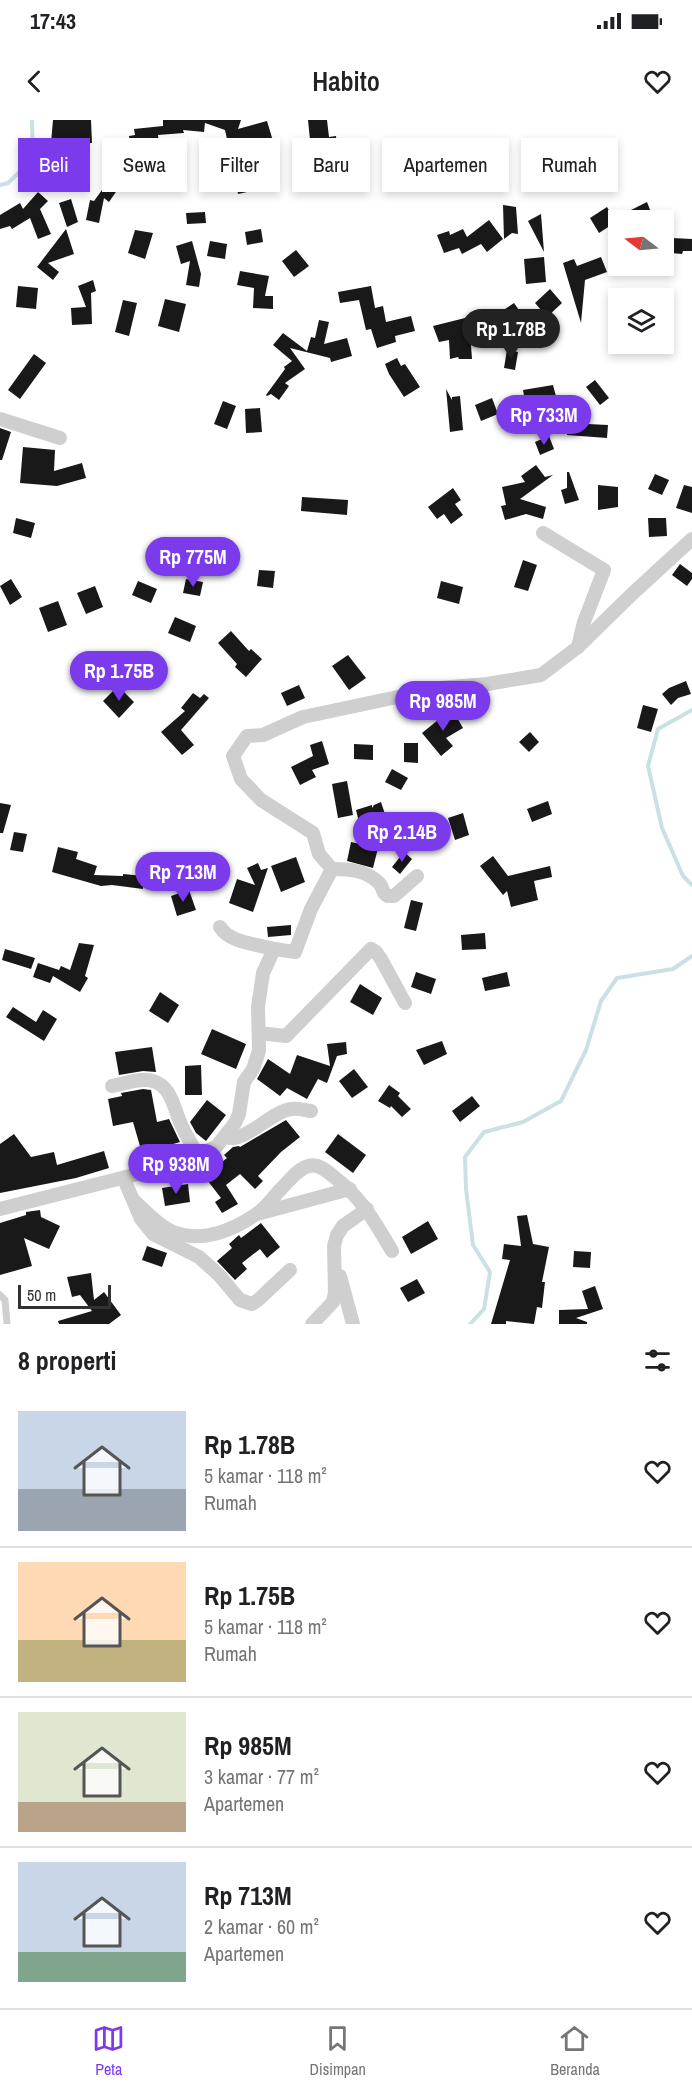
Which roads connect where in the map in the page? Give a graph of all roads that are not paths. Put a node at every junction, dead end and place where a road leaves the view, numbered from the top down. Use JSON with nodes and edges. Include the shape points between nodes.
{"nodes":[{"id":1,"x":0,"y":419,"type":"edge"},
{"id":2,"x":60,"y":438,"type":"dead end"},
{"id":3,"x":543,"y":533,"type":"dead end"},
{"id":4,"x":692,"y":539,"type":"edge"},
{"id":5,"x":578,"y":647,"type":"junction"},
{"id":6,"x":332,"y":869,"type":"junction"},
{"id":7,"x":417,"y":876,"type":"dead end"},
{"id":8,"x":220,"y":927,"type":"dead end"},
{"id":9,"x":274,"y":949,"type":"junction"},
{"id":10,"x":405,"y":1003,"type":"dead end"},
{"id":11,"x":259,"y":1033,"type":"junction"},
{"id":12,"x":112,"y":1086,"type":"dead end"},
{"id":13,"x":311,"y":1112,"type":"dead end"},
{"id":14,"x":225,"y":1137,"type":"junction"},
{"id":15,"x":198,"y":1155,"type":"junction"},
{"id":16,"x":124,"y":1179,"type":"junction"},
{"id":17,"x":350,"y":1189,"type":"junction"},
{"id":18,"x":134,"y":1201,"type":"junction"},
{"id":19,"x":0,"y":1209,"type":"edge"},
{"id":20,"x":367,"y":1209,"type":"junction"},
{"id":21,"x":257,"y":1215,"type":"junction"},
{"id":22,"x":392,"y":1251,"type":"dead end"},
{"id":23,"x":335,"y":1254,"type":"junction"},
{"id":24,"x":290,"y":1270,"type":"dead end"},
{"id":25,"x":0,"y":1295,"type":"edge"},
{"id":26,"x":7,"y":1324,"type":"edge"},
{"id":27,"x":312,"y":1324,"type":"edge"},
{"id":28,"x":353,"y":1324,"type":"edge"}],
"edges":[{"from":1,"to":2,"type":"street"},
{"from":3,"to":5,"type":"street","via":[[604,570]]},
{"from":4,"to":5,"type":"street"},
{"from":5,"to":6,"type":"street","via":[[541,675],[440,688],[303,717],[263,735],[247,736],[233,756],[241,779],[261,800],[313,833],[319,854]]},
{"from":6,"to":7,"type":"street","via":[[369,875],[388,896],[394,896]]},
{"from":6,"to":9,"type":"street","via":[[295,952]]},
{"from":8,"to":9,"type":"street","via":[[232,939]]},
{"from":9,"to":11,"type":"street","via":[[263,973]]},
{"from":10,"to":11,"type":"street","via":[[381,959],[371,949],[286,1036]]},
{"from":11,"to":14,"type":"street","via":[[259,1051],[244,1082],[239,1114]]},
{"from":12,"to":15,"type":"street","via":[[141,1080],[159,1084],[175,1105]]},
{"from":13,"to":14,"type":"street","via":[[291,1109],[236,1138]]},
{"from":14,"to":15,"type":"street","via":[[216,1147]]},
{"from":15,"to":16,"type":"street"},
{"from":16,"to":18,"type":"street"},
{"from":16,"to":19,"type":"street"},
{"from":17,"to":20,"type":"street"},
{"from":17,"to":21,"type":"street"},
{"from":17,"to":21,"type":"street","via":[[321,1168],[308,1166],[292,1177]]},
{"from":18,"to":21,"type":"street","via":[[168,1229],[189,1236],[209,1237]]},
{"from":18,"to":24,"type":"street","via":[[153,1234],[199,1257],[245,1303],[258,1300]]},
{"from":20,"to":22,"type":"street"},
{"from":20,"to":23,"type":"street","via":[[343,1226],[335,1241]]},
{"from":23,"to":27,"type":"street","via":[[333,1302]]},
{"from":23,"to":28,"type":"street"},
{"from":25,"to":26,"type":"lane","via":[[5,1300]]}]}
